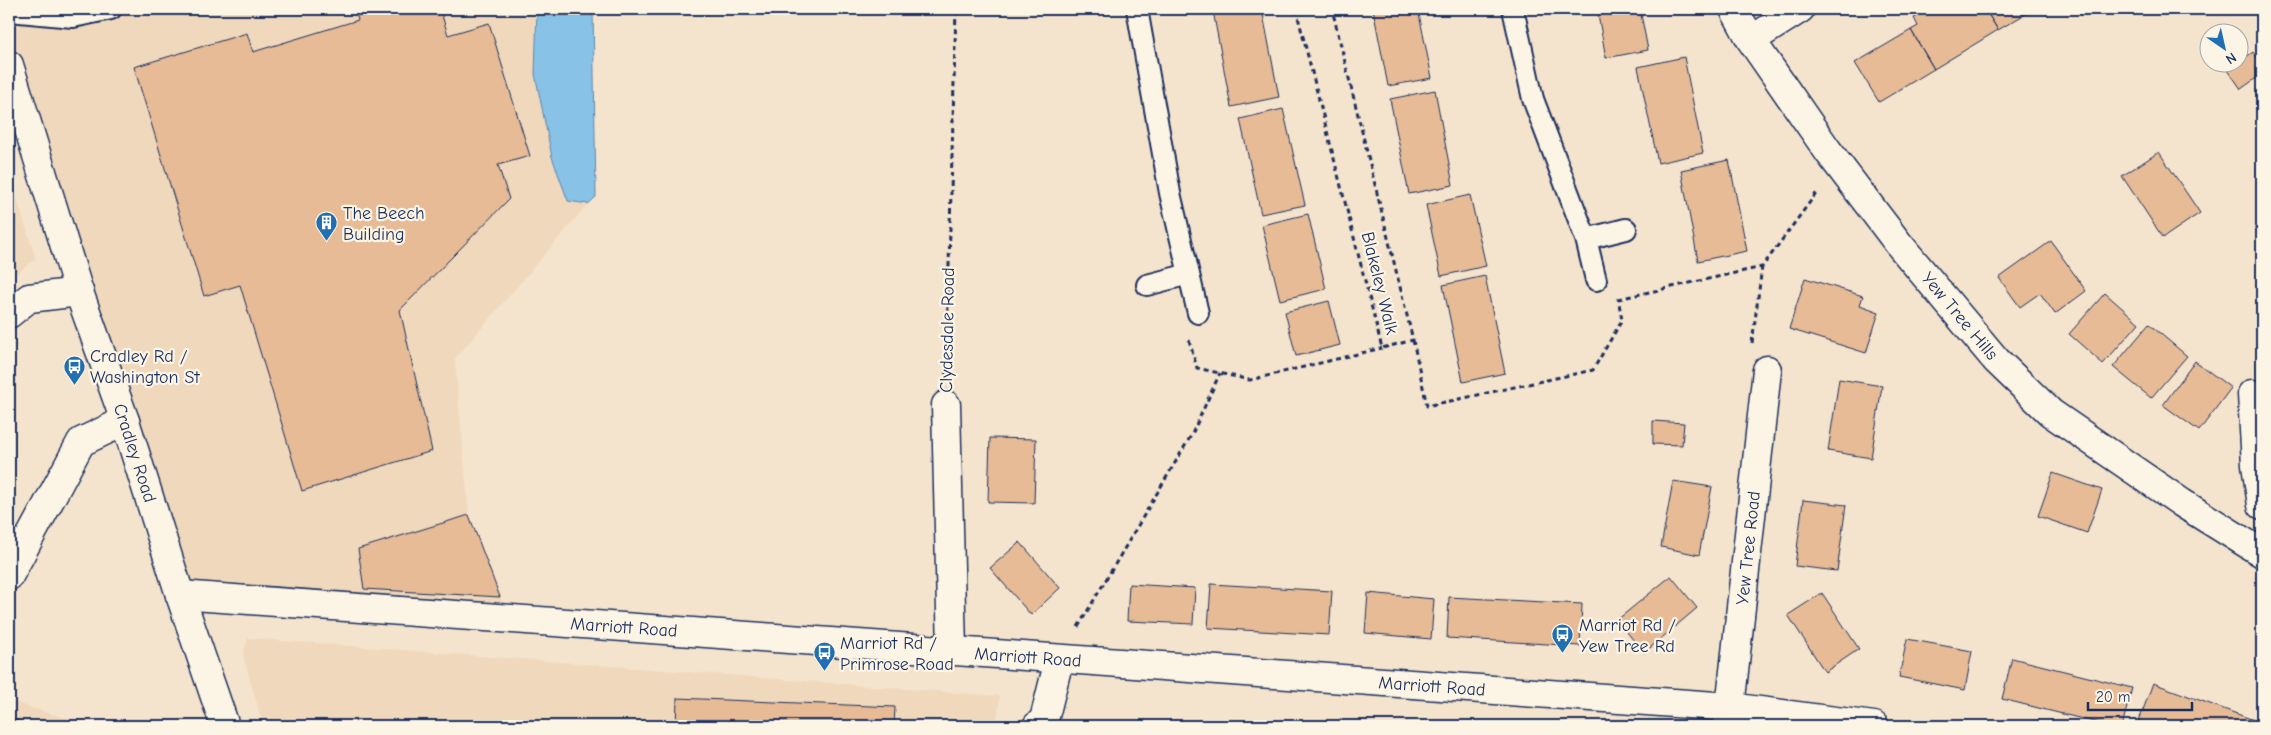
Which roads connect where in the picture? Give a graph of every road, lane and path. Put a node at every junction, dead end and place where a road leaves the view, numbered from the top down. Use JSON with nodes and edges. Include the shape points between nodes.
{"nodes":[{"id":1,"x":112,"y":9,"type":"edge"},
{"id":2,"x":956,"y":9,"type":"edge"},
{"id":3,"x":1137,"y":9,"type":"edge"},
{"id":4,"x":1296,"y":9,"type":"edge"},
{"id":5,"x":1332,"y":9,"type":"edge"},
{"id":6,"x":1513,"y":9,"type":"edge"},
{"id":7,"x":1734,"y":9,"type":"edge"},
{"id":8,"x":1800,"y":9,"type":"edge"},
{"id":9,"x":9,"y":10,"type":"edge"},
{"id":10,"x":1751,"y":40,"type":"junction"},
{"id":11,"x":9,"y":65,"type":"edge"},
{"id":12,"x":1838,"y":163,"type":"junction"},
{"id":13,"x":1626,"y":229,"type":"dead end"},
{"id":14,"x":1586,"y":239,"type":"junction"},
{"id":15,"x":1762,"y":267,"type":"junction"},
{"id":16,"x":1189,"y":274,"type":"junction"},
{"id":17,"x":1596,"y":280,"type":"dead end"},
{"id":18,"x":1147,"y":285,"type":"dead end"},
{"id":19,"x":1616,"y":290,"type":"dead end"},
{"id":20,"x":79,"y":292,"type":"junction"},
{"id":21,"x":1618,"y":299,"type":"junction"},
{"id":22,"x":1198,"y":313,"type":"joint"},
{"id":23,"x":9,"y":314,"type":"edge"},
{"id":24,"x":1413,"y":340,"type":"junction"},
{"id":25,"x":1382,"y":348,"type":"junction"},
{"id":26,"x":1768,"y":370,"type":"joint"},
{"id":27,"x":1220,"y":374,"type":"junction"},
{"id":28,"x":2252,"y":394,"type":"dead end"},
{"id":29,"x":946,"y":406,"type":"joint"},
{"id":30,"x":125,"y":420,"type":"junction"},
{"id":31,"x":2262,"y":505,"type":"edge"},
{"id":32,"x":2262,"y":519,"type":"edge"},
{"id":33,"x":17,"y":541,"type":"edge"},
{"id":34,"x":2260,"y":552,"type":"edge"},
{"id":35,"x":9,"y":576,"type":"edge"},
{"id":36,"x":180,"y":595,"type":"junction"},
{"id":37,"x":952,"y":652,"type":"junction"},
{"id":38,"x":1059,"y":660,"type":"junction"},
{"id":39,"x":1729,"y":717,"type":"edge"},
{"id":40,"x":220,"y":722,"type":"edge"},
{"id":41,"x":1037,"y":726,"type":"edge"},
{"id":42,"x":1874,"y":726,"type":"edge"}],
"edges":[{"from":1,"to":9,"type":"lane","via":[[73,17]]},
{"from":2,"to":29,"type":"path","name":"Clydesdale Road"},
{"from":3,"to":16,"type":"lane","via":[[1170,193]]},
{"from":4,"to":25,"type":"path","name":"Blakeley Walk"},
{"from":5,"to":24,"type":"path","name":"Blakeley Walk"},
{"from":6,"to":14,"type":"lane","via":[[1533,99]]},
{"from":7,"to":10,"type":"street","name":"Yew Tree Hills"},
{"from":8,"to":10,"type":"street"},
{"from":10,"to":12,"type":"street","name":"Yew Tree Hills"},
{"from":11,"to":20,"type":"street","name":"Cradley Road"},
{"from":12,"to":15,"type":"path"},
{"from":12,"to":34,"type":"street","name":"Yew Tree Hills","via":[[1898,243],[1996,360],[2051,413]]},
{"from":13,"to":14,"type":"lane"},
{"from":14,"to":17,"type":"lane"},
{"from":15,"to":21,"type":"path"},
{"from":15,"to":26,"type":"path","via":[[1750,358]]},
{"from":16,"to":18,"type":"lane"},
{"from":16,"to":22,"type":"lane"},
{"from":19,"to":21,"type":"path"},
{"from":20,"to":23,"type":"street","via":[[29,298]]},
{"from":20,"to":30,"type":"street","name":"Cradley Road"},
{"from":21,"to":24,"type":"path","via":[[1622,320],[1593,370],[1427,406]]},
{"from":22,"to":27,"type":"path","via":[[1183,321],[1197,368]]},
{"from":24,"to":25,"type":"path","name":"Blakeley Walk"},
{"from":25,"to":27,"type":"path","via":[[1250,380]]},
{"from":26,"to":39,"type":"street","name":"Yew Tree Road"},
{"from":27,"to":38,"type":"path","via":[[1192,434]]},
{"from":28,"to":31,"type":"street"},
{"from":29,"to":37,"type":"street","name":"Clydesdale Road"},
{"from":30,"to":33,"type":"street","via":[[82,442]]},
{"from":30,"to":36,"type":"street","name":"Cradley Road"},
{"from":32,"to":34,"type":"street","name":"Yew Tree Hills"},
{"from":33,"to":35,"type":"street"},
{"from":36,"to":37,"type":"street","name":"Marriott Road"},
{"from":36,"to":40,"type":"street","name":"Cradley Road"},
{"from":37,"to":38,"type":"street","name":"Marriott Road"},
{"from":38,"to":39,"type":"street","name":"Marriott Road"},
{"from":38,"to":41,"type":"street","via":[[1044,720]]},
{"from":39,"to":42,"type":"street","name":"Marriott Road"}]}
